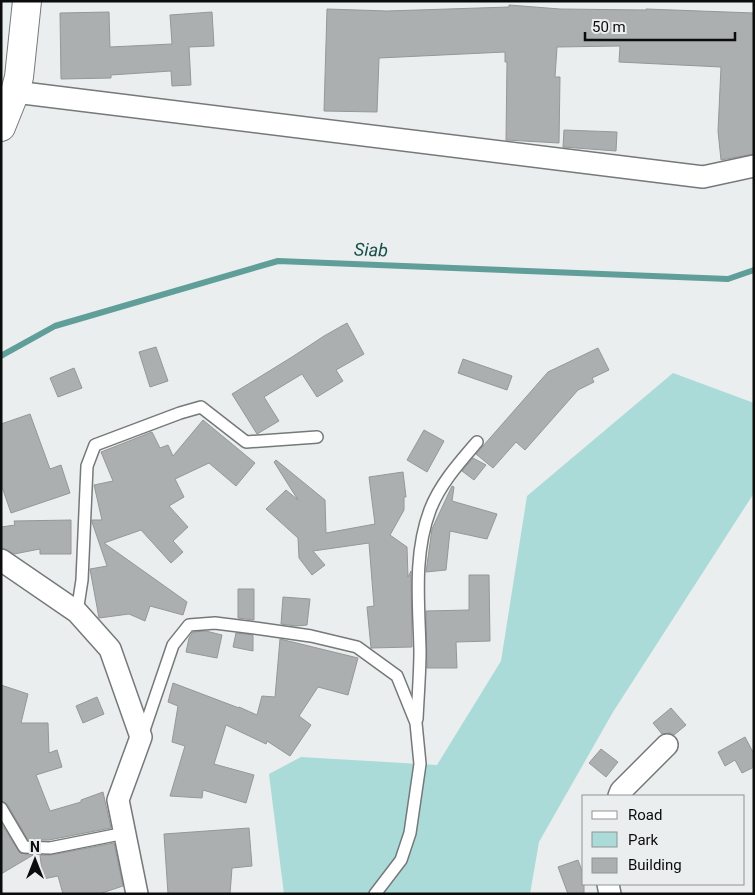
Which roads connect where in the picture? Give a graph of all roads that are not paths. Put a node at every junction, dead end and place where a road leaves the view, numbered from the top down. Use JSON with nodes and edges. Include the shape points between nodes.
{"nodes":[{"id":1,"x":27,"y":1,"type":"edge"},
{"id":2,"x":16,"y":92,"type":"junction"},
{"id":3,"x":1,"y":128,"type":"edge"},
{"id":4,"x":754,"y":166,"type":"edge"},
{"id":5,"x":317,"y":437,"type":"dead end"},
{"id":6,"x":477,"y":442,"type":"dead end"},
{"id":7,"x":1,"y":560,"type":"edge"},
{"id":8,"x":77,"y":612,"type":"junction"},
{"id":9,"x":416,"y":724,"type":"junction"},
{"id":10,"x":141,"y":738,"type":"junction"},
{"id":11,"x":667,"y":745,"type":"dead end"},
{"id":12,"x":619,"y":795,"type":"edge"},
{"id":13,"x":1,"y":808,"type":"edge"},
{"id":14,"x":125,"y":833,"type":"junction"},
{"id":15,"x":137,"y":894,"type":"edge"},
{"id":16,"x":375,"y":894,"type":"edge"}],
"edges":[{"from":1,"to":2,"type":"main road"},
{"from":2,"to":3,"type":"main road"},
{"from":2,"to":4,"type":"street","via":[[703,176]]},
{"from":5,"to":8,"type":"lane","via":[[246,442],[202,407],[95,445],[87,466],[82,580]]},
{"from":6,"to":9,"type":"lane","via":[[450,473],[430,509],[420,543]]},
{"from":7,"to":8,"type":"street"},
{"from":8,"to":10,"type":"street","via":[[110,649]]},
{"from":9,"to":10,"type":"lane","via":[[397,676],[357,647],[311,636],[215,623],[189,625],[173,645]]},
{"from":9,"to":16,"type":"lane","via":[[420,764],[410,833],[401,860]]},
{"from":10,"to":14,"type":"street","via":[[118,800]]},
{"from":11,"to":12,"type":"street"},
{"from":13,"to":14,"type":"lane","via":[[24,847],[50,848]]},
{"from":14,"to":15,"type":"street"}]}
